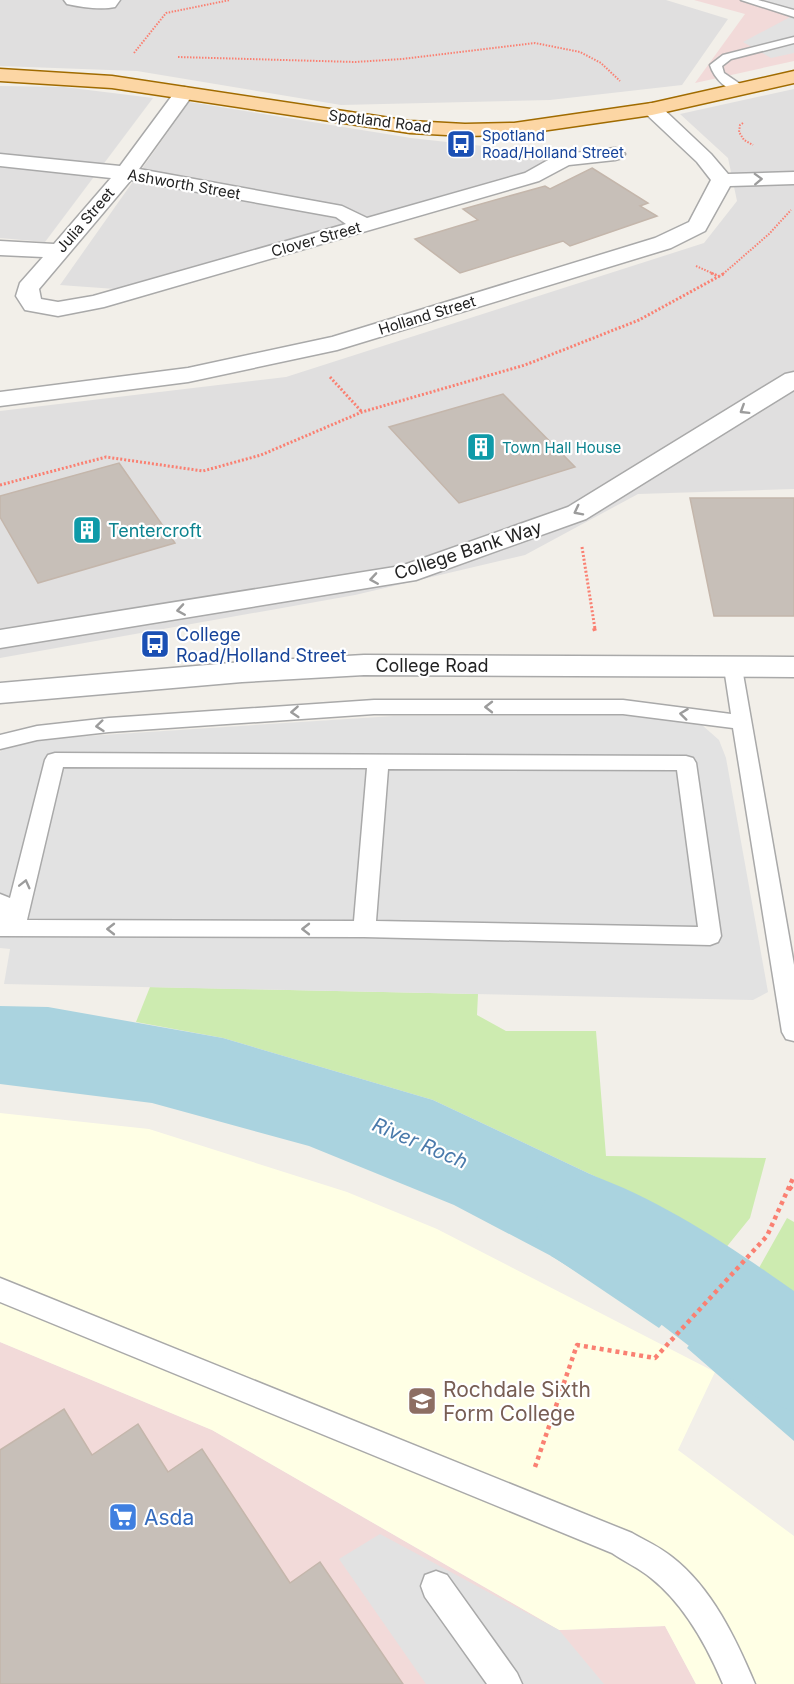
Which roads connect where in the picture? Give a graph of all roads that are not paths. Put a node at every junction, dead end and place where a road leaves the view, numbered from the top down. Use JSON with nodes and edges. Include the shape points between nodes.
{"nodes":[{"id":1,"x":73,"y":0,"type":"edge"},
{"id":2,"x":111,"y":0,"type":"edge"},
{"id":3,"x":746,"y":0,"type":"edge"},
{"id":4,"x":794,"y":14,"type":"edge"},
{"id":5,"x":794,"y":40,"type":"edge"},
{"id":6,"x":0,"y":75,"type":"edge"},
{"id":7,"x":794,"y":78,"type":"edge"},
{"id":8,"x":739,"y":89,"type":"junction"},
{"id":9,"x":184,"y":93,"type":"junction"},
{"id":10,"x":652,"y":110,"type":"junction"},
{"id":11,"x":615,"y":154,"type":"dead end"},
{"id":12,"x":0,"y":160,"type":"edge"},
{"id":13,"x":126,"y":173,"type":"junction"},
{"id":14,"x":794,"y":178,"type":"edge"},
{"id":15,"x":722,"y":180,"type":"junction"},
{"id":16,"x":364,"y":225,"type":"junction"},
{"id":17,"x":0,"y":248,"type":"edge"},
{"id":18,"x":59,"y":251,"type":"junction"},
{"id":19,"x":28,"y":288,"type":"joint"},
{"id":20,"x":794,"y":379,"type":"edge"},
{"id":21,"x":0,"y":399,"type":"edge"},
{"id":22,"x":0,"y":639,"type":"edge"},
{"id":23,"x":794,"y":667,"type":"edge"},
{"id":24,"x":733,"y":668,"type":"junction"},
{"id":25,"x":0,"y":693,"type":"edge"},
{"id":26,"x":742,"y":722,"type":"junction"},
{"id":27,"x":0,"y":742,"type":"edge"},
{"id":28,"x":378,"y":762,"type":"junction"},
{"id":29,"x":0,"y":902,"type":"edge"},
{"id":30,"x":7,"y":928,"type":"edge"},
{"id":31,"x":364,"y":929,"type":"junction"},
{"id":32,"x":794,"y":1032,"type":"edge"},
{"id":33,"x":0,"y":1290,"type":"edge"},
{"id":34,"x":436,"y":1586,"type":"dead end"},
{"id":35,"x":506,"y":1684,"type":"edge"},
{"id":36,"x":739,"y":1684,"type":"edge"}],
"edges":[{"from":1,"to":2,"type":"street"},
{"from":3,"to":4,"type":"lane"},
{"from":5,"to":8,"type":"lane","via":[[719,62],[719,75]]},
{"from":6,"to":9,"type":"main road","name":"Spotland Road","via":[[111,82]]},
{"from":7,"to":8,"type":"main road","name":"Spotland Road"},
{"from":8,"to":10,"type":"main road","name":"Spotland Road"},
{"from":9,"to":10,"type":"main road","name":"Spotland Road","via":[[410,127],[465,130],[514,129]]},
{"from":9,"to":13,"type":"street","name":"Julia Street"},
{"from":10,"to":15,"type":"street"},
{"from":11,"to":16,"type":"street","name":"Clover Street","via":[[564,159],[532,177]]},
{"from":12,"to":13,"type":"street","name":"Ashworth Street"},
{"from":13,"to":16,"type":"street","name":"Ashworth Street","via":[[342,212]]},
{"from":13,"to":18,"type":"street","name":"Julia Street"},
{"from":15,"to":14,"type":"street","one_way":true},
{"from":15,"to":21,"type":"street","name":"Holland Street","via":[[697,226],[663,243],[337,343],[188,375]]},
{"from":16,"to":19,"type":"street","name":"Clover Street","via":[[76,307],[49,309],[33,305],[27,296]]},
{"from":17,"to":18,"type":"street"},
{"from":18,"to":19,"type":"street","name":"Julia Street"},
{"from":20,"to":22,"type":"street","name":"College Bank Way","one_way":true,"via":[[577,513],[406,574]]},
{"from":23,"to":24,"type":"street","name":"College Road"},
{"from":24,"to":25,"type":"street","name":"College Road","via":[[364,665]]},
{"from":24,"to":26,"type":"lane"},
{"from":26,"to":27,"type":"lane","one_way":true,"via":[[623,707],[374,707],[109,725],[37,733]]},
{"from":26,"to":32,"type":"lane"},
{"from":30,"to":28,"type":"lane","one_way":true,"via":[[36,839],[55,760]]},
{"from":28,"to":31,"type":"lane"},
{"from":28,"to":31,"type":"lane","via":[[686,763],[710,936]]},
{"from":29,"to":30,"type":"lane","via":[[6,907]]},
{"from":31,"to":30,"type":"lane","one_way":true},
{"from":33,"to":36,"type":"lane","via":[[622,1543],[665,1570],[699,1610],[725,1650]]},
{"from":34,"to":35,"type":"lane"}]}
